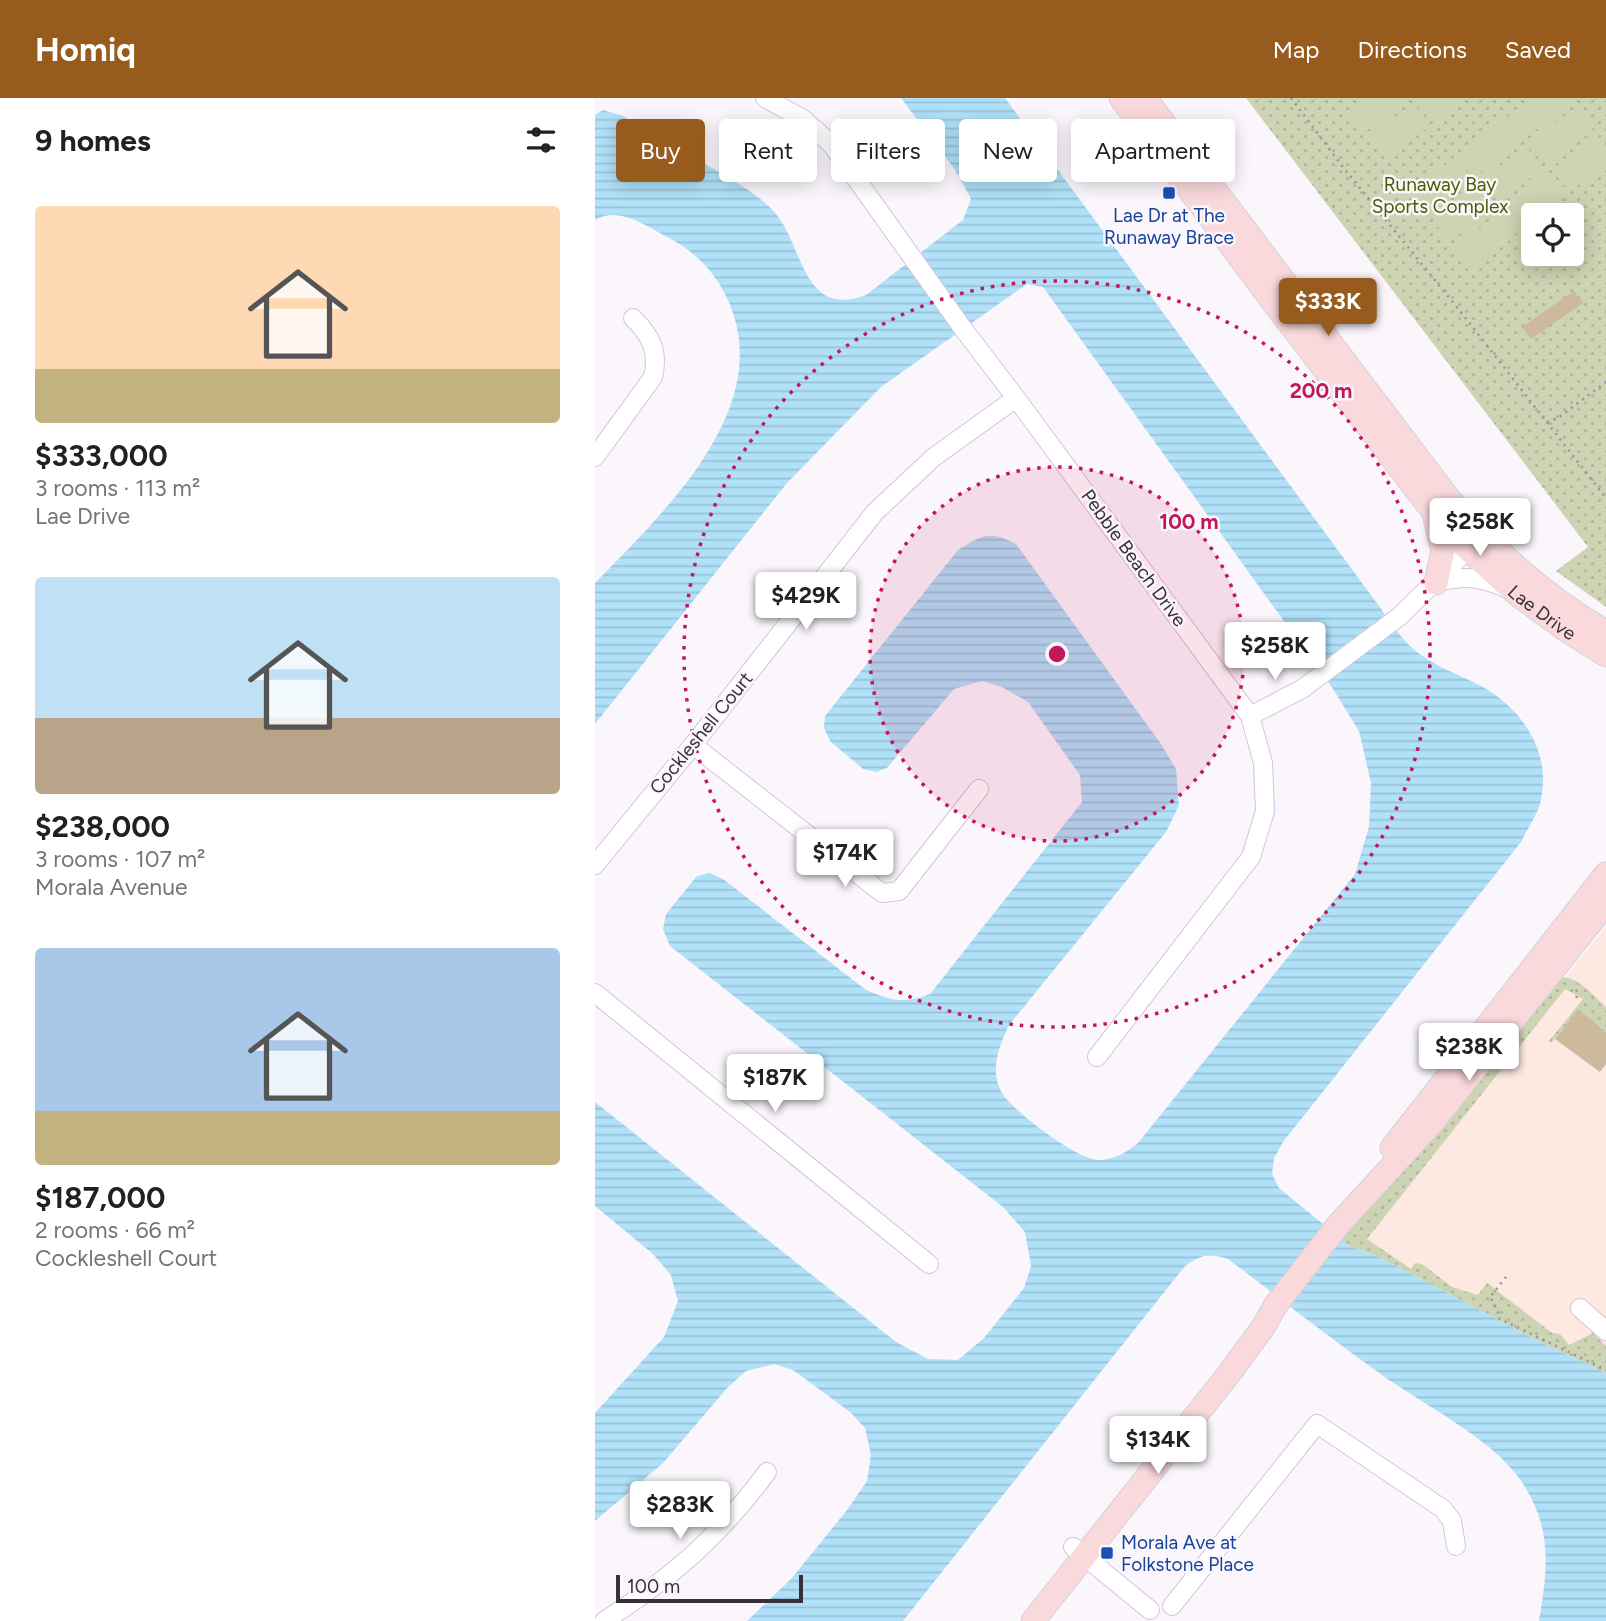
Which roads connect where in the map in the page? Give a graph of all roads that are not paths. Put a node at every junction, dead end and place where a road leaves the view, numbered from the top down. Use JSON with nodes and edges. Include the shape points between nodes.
{"nodes":[{"id":1,"x":765,"y":98,"type":"edge"},
{"id":2,"x":1121,"y":98,"type":"edge"},
{"id":3,"x":1145,"y":98,"type":"edge"},
{"id":4,"x":633,"y":318,"type":"dead end"},
{"id":5,"x":1016,"y":398,"type":"junction"},
{"id":6,"x":595,"y":457,"type":"edge"},
{"id":7,"x":1433,"y":512,"type":"junction"},
{"id":8,"x":1475,"y":542,"type":"junction"},
{"id":9,"x":1436,"y":583,"type":"junction"},
{"id":10,"x":1517,"y":594,"type":"junction"},
{"id":11,"x":1606,"y":632,"type":"edge"},
{"id":12,"x":1606,"y":655,"type":"edge"},
{"id":13,"x":1250,"y":716,"type":"junction"},
{"id":14,"x":693,"y":745,"type":"junction"},
{"id":15,"x":979,"y":789,"type":"dead end"},
{"id":16,"x":595,"y":864,"type":"edge"},
{"id":17,"x":1606,"y":874,"type":"edge"},
{"id":18,"x":1606,"y":903,"type":"edge"},
{"id":19,"x":595,"y":993,"type":"edge"},
{"id":20,"x":1097,"y":1056,"type":"dead end"},
{"id":21,"x":1357,"y":1203,"type":"junction"},
{"id":22,"x":929,"y":1264,"type":"dead end"},
{"id":23,"x":1580,"y":1308,"type":"dead end"},
{"id":24,"x":1606,"y":1331,"type":"edge"},
{"id":25,"x":767,"y":1472,"type":"dead end"},
{"id":26,"x":1457,"y":1546,"type":"dead end"},
{"id":27,"x":1079,"y":1552,"type":"junction"},
{"id":28,"x":1175,"y":1613,"type":"edge"},
{"id":29,"x":1149,"y":1616,"type":"edge"},
{"id":30,"x":604,"y":1621,"type":"edge"},
{"id":31,"x":1014,"y":1621,"type":"edge"},
{"id":32,"x":1033,"y":1621,"type":"edge"}],
"edges":[{"from":1,"to":5,"type":"street","name":"Pebble Beach Drive","via":[[803,119],[832,145]]},
{"from":2,"to":7,"type":"main road","name":"Lae Drive"},
{"from":3,"to":8,"type":"main road","name":"Lae Drive","via":[[1436,482]]},
{"from":4,"to":6,"type":"street","via":[[652,340],[653,377]]},
{"from":5,"to":13,"type":"street","name":"Pebble Beach Drive"},
{"from":5,"to":14,"type":"street","name":"Cockleshell Court","via":[[934,457],[875,512]]},
{"from":7,"to":8,"type":"main road","name":"Lae Drive"},
{"from":7,"to":9,"type":"main road","via":[[1443,550]]},
{"from":8,"to":9,"type":"street"},
{"from":8,"to":10,"type":"main road","name":"Lae Drive"},
{"from":8,"to":11,"type":"main road","name":"Lae Drive"},
{"from":9,"to":10,"type":"street","via":[[1474,576]]},
{"from":9,"to":13,"type":"street","via":[[1303,689]]},
{"from":10,"to":12,"type":"main road","name":"Lae Drive"},
{"from":13,"to":20,"type":"street","name":"Pebble Beach Drive","via":[[1263,763],[1265,811],[1251,857]]},
{"from":14,"to":15,"type":"street","via":[[882,893],[899,891]]},
{"from":14,"to":16,"type":"street","name":"Cockleshell Court"},
{"from":17,"to":21,"type":"main road","via":[[1410,1122]]},
{"from":18,"to":21,"type":"main road","via":[[1431,1124]]},
{"from":19,"to":22,"type":"street"},
{"from":21,"to":27,"type":"main road","via":[[1275,1306],[1228,1375]]},
{"from":23,"to":24,"type":"street"},
{"from":25,"to":30,"type":"street","via":[[702,1549]]},
{"from":26,"to":28,"type":"street","via":[[1452,1521],[1443,1509],[1317,1424]]},
{"from":27,"to":29,"type":"street"},
{"from":27,"to":31,"type":"main road"},
{"from":27,"to":32,"type":"main road"},
{"from":28,"to":29,"type":"street","via":[[1160,1604]]}]}
